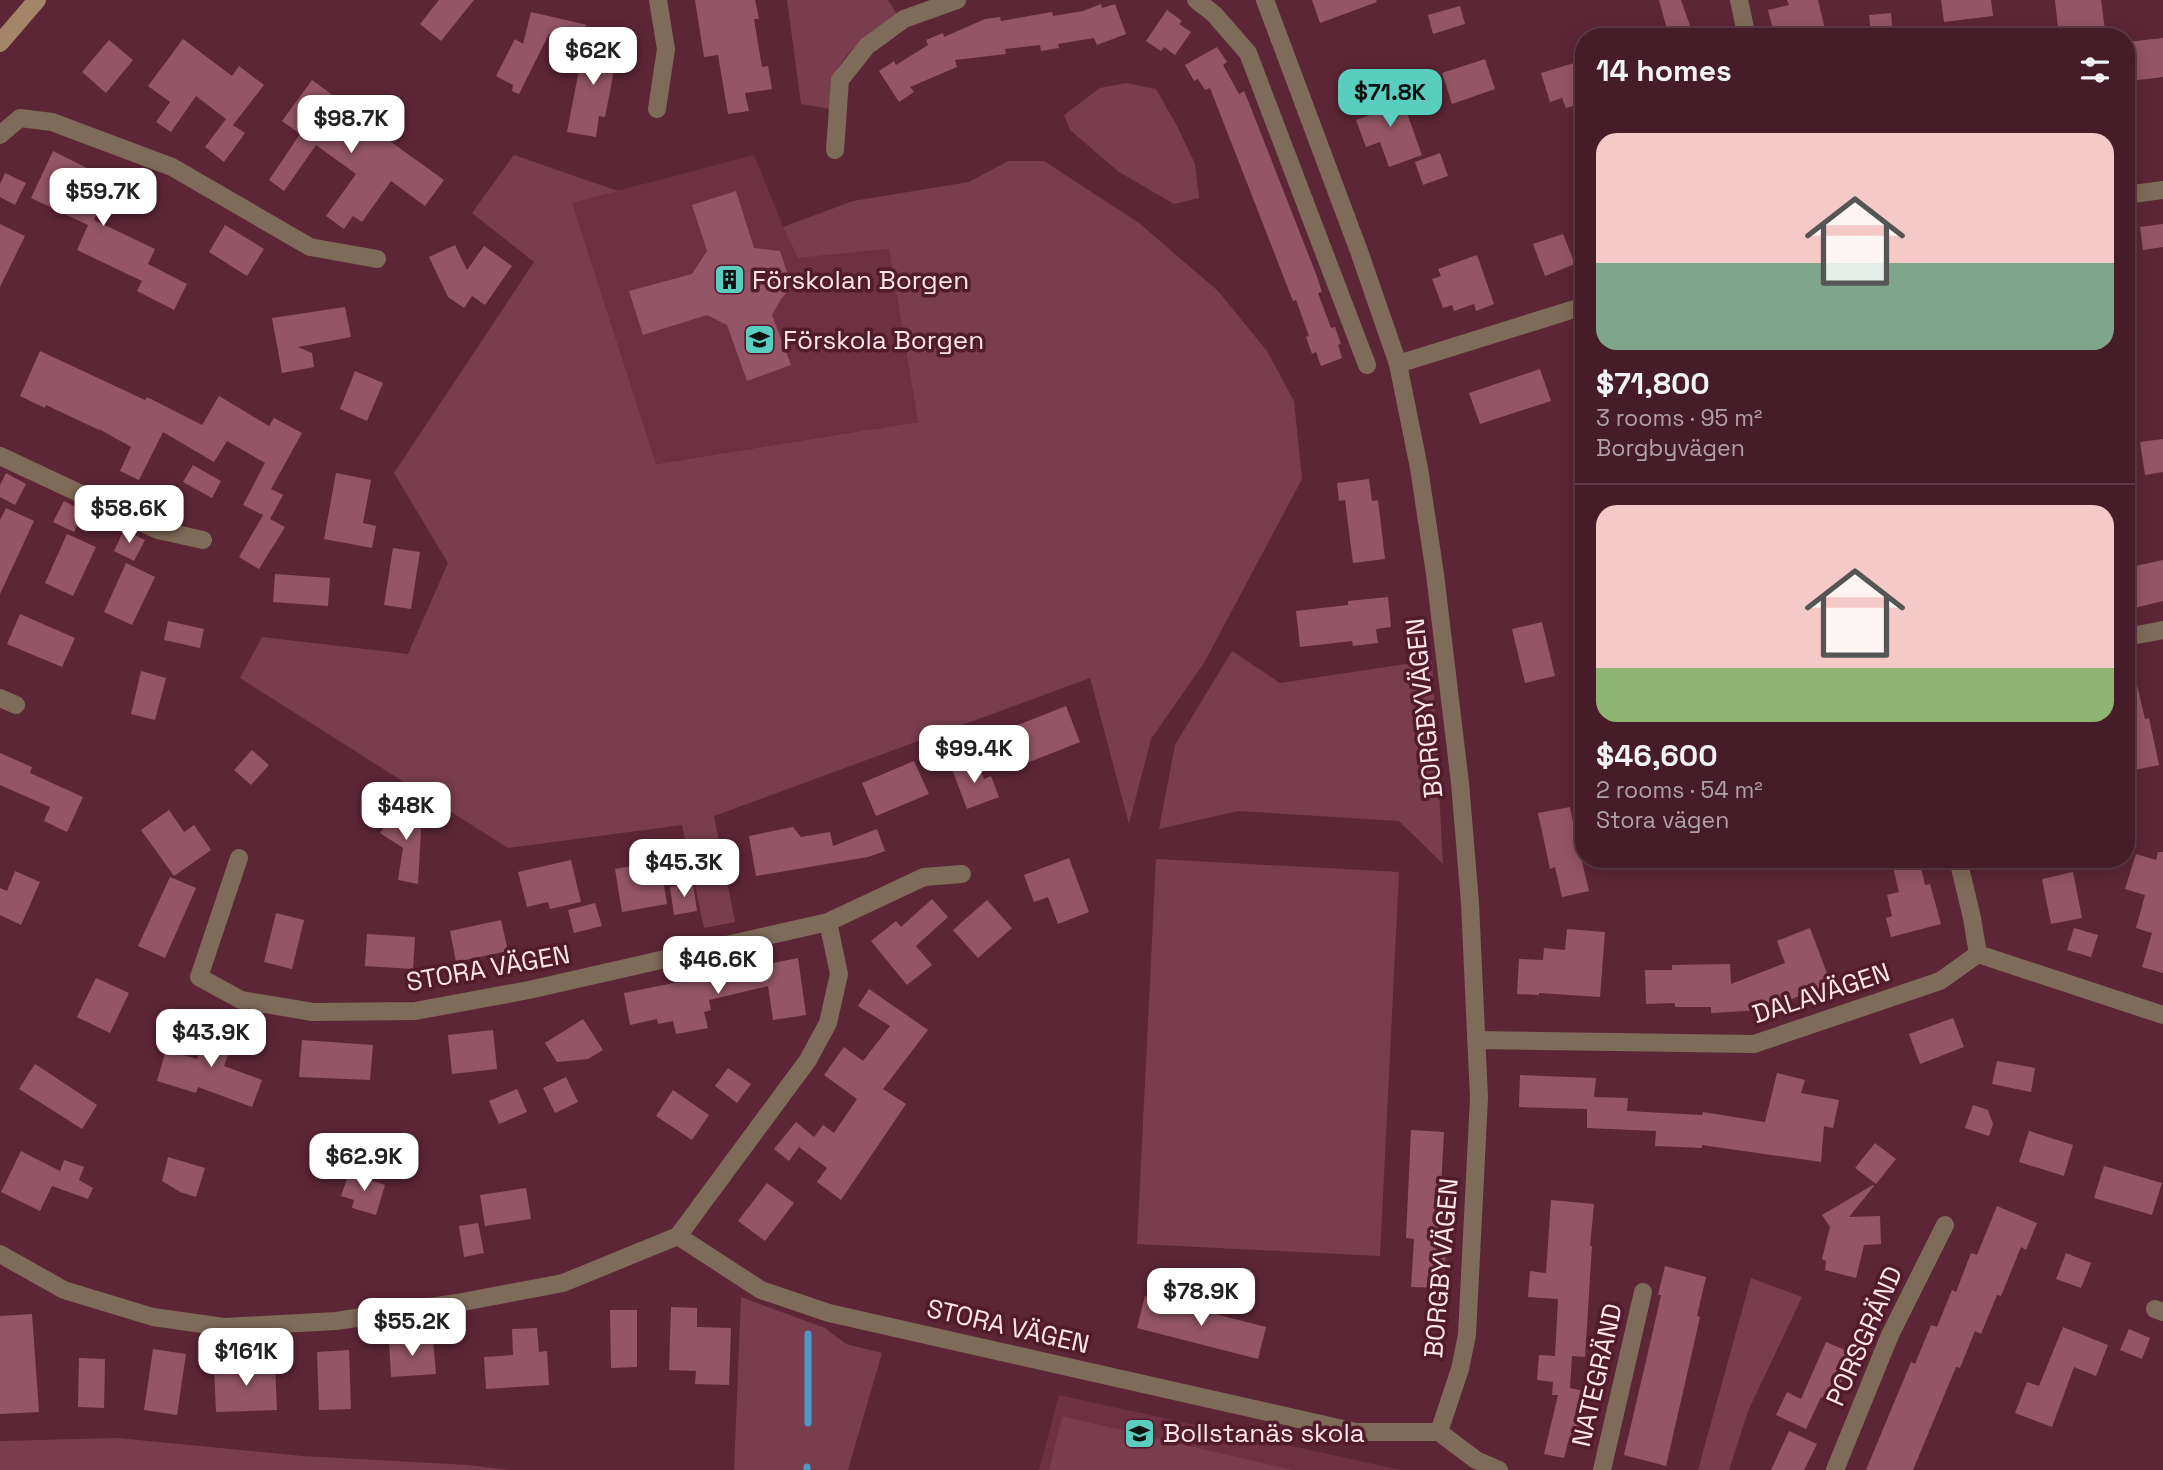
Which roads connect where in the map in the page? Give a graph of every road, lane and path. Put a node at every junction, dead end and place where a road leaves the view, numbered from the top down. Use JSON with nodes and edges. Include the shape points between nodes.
{"nodes":[{"id":1,"x":37,"y":0,"type":"edge"},
{"id":2,"x":659,"y":0,"type":"edge"},
{"id":3,"x":952,"y":0,"type":"edge"},
{"id":4,"x":957,"y":0,"type":"edge"},
{"id":5,"x":1196,"y":0,"type":"edge"},
{"id":6,"x":1265,"y":0,"type":"edge"},
{"id":7,"x":1739,"y":0,"type":"edge"},
{"id":8,"x":1746,"y":28,"type":"edge"},
{"id":9,"x":0,"y":43,"type":"edge"},
{"id":10,"x":657,"y":109,"type":"dead end"},
{"id":11,"x":0,"y":135,"type":"edge"},
{"id":12,"x":835,"y":150,"type":"dead end"},
{"id":13,"x":2163,"y":190,"type":"edge"},
{"id":14,"x":2135,"y":194,"type":"edge"},
{"id":15,"x":377,"y":259,"type":"dead end"},
{"id":16,"x":1575,"y":309,"type":"edge"},
{"id":17,"x":1398,"y":364,"type":"junction"},
{"id":18,"x":1367,"y":365,"type":"dead end"},
{"id":19,"x":0,"y":456,"type":"edge"},
{"id":20,"x":203,"y":540,"type":"dead end"},
{"id":21,"x":2163,"y":630,"type":"edge"},
{"id":22,"x":2135,"y":635,"type":"edge"},
{"id":23,"x":239,"y":858,"type":"dead end"},
{"id":24,"x":1960,"y":868,"type":"edge"},
{"id":25,"x":962,"y":874,"type":"dead end"},
{"id":26,"x":828,"y":922,"type":"junction"},
{"id":27,"x":1978,"y":954,"type":"junction"},
{"id":28,"x":2163,"y":1015,"type":"edge"},
{"id":29,"x":1476,"y":1040,"type":"junction"},
{"id":30,"x":1945,"y":1225,"type":"dead end"},
{"id":31,"x":678,"y":1236,"type":"junction"},
{"id":32,"x":0,"y":1254,"type":"edge"},
{"id":33,"x":1643,"y":1292,"type":"dead end"},
{"id":34,"x":1439,"y":1432,"type":"junction"},
{"id":35,"x":1499,"y":1470,"type":"edge"},
{"id":36,"x":1602,"y":1470,"type":"edge"},
{"id":37,"x":1835,"y":1470,"type":"edge"}],
"edges":[{"from":1,"to":9,"type":"street"},
{"from":2,"to":10,"type":"street","via":[[666,49]]},
{"from":3,"to":4,"type":"street"},
{"from":3,"to":12,"type":"street","via":[[904,19],[867,46],[841,80]]},
{"from":5,"to":18,"type":"street","via":[[1248,53]]},
{"from":6,"to":17,"type":"street","name":"BORGBYVÄGEN"},
{"from":7,"to":8,"type":"street"},
{"from":11,"to":15,"type":"street","via":[[20,118],[52,121],[172,167],[310,247]]},
{"from":13,"to":14,"type":"street"},
{"from":16,"to":17,"type":"street"},
{"from":17,"to":29,"type":"street","name":"BORGBYVÄGEN","via":[[1431,547],[1455,743],[1471,902]]},
{"from":19,"to":20,"type":"street","via":[[158,530]]},
{"from":21,"to":22,"type":"street"},
{"from":23,"to":26,"type":"street","name":"STORA VÄGEN","via":[[199,976],[241,1000],[313,1012],[415,1011]]},
{"from":24,"to":27,"type":"street"},
{"from":25,"to":26,"type":"street","name":"STORA VÄGEN","via":[[924,877]]},
{"from":26,"to":31,"type":"street","via":[[839,974],[828,1023],[808,1060]]},
{"from":27,"to":28,"type":"street"},
{"from":27,"to":29,"type":"street","name":"DALAVÄGEN","via":[[1940,981],[1754,1044]]},
{"from":29,"to":34,"type":"street","name":"BORGBYVÄGEN","via":[[1479,1098],[1467,1335]]},
{"from":30,"to":37,"type":"street","name":"PORSGRÄND","via":[[1890,1335]]},
{"from":31,"to":32,"type":"street","via":[[563,1283],[336,1321],[224,1327],[153,1317],[64,1290]]},
{"from":31,"to":34,"type":"street","name":"STORA VÄGEN","via":[[761,1290],[829,1314],[1356,1432]]},
{"from":33,"to":36,"type":"street","name":"NATEGRÄND"},
{"from":34,"to":35,"type":"street","via":[[1476,1460]]}]}
